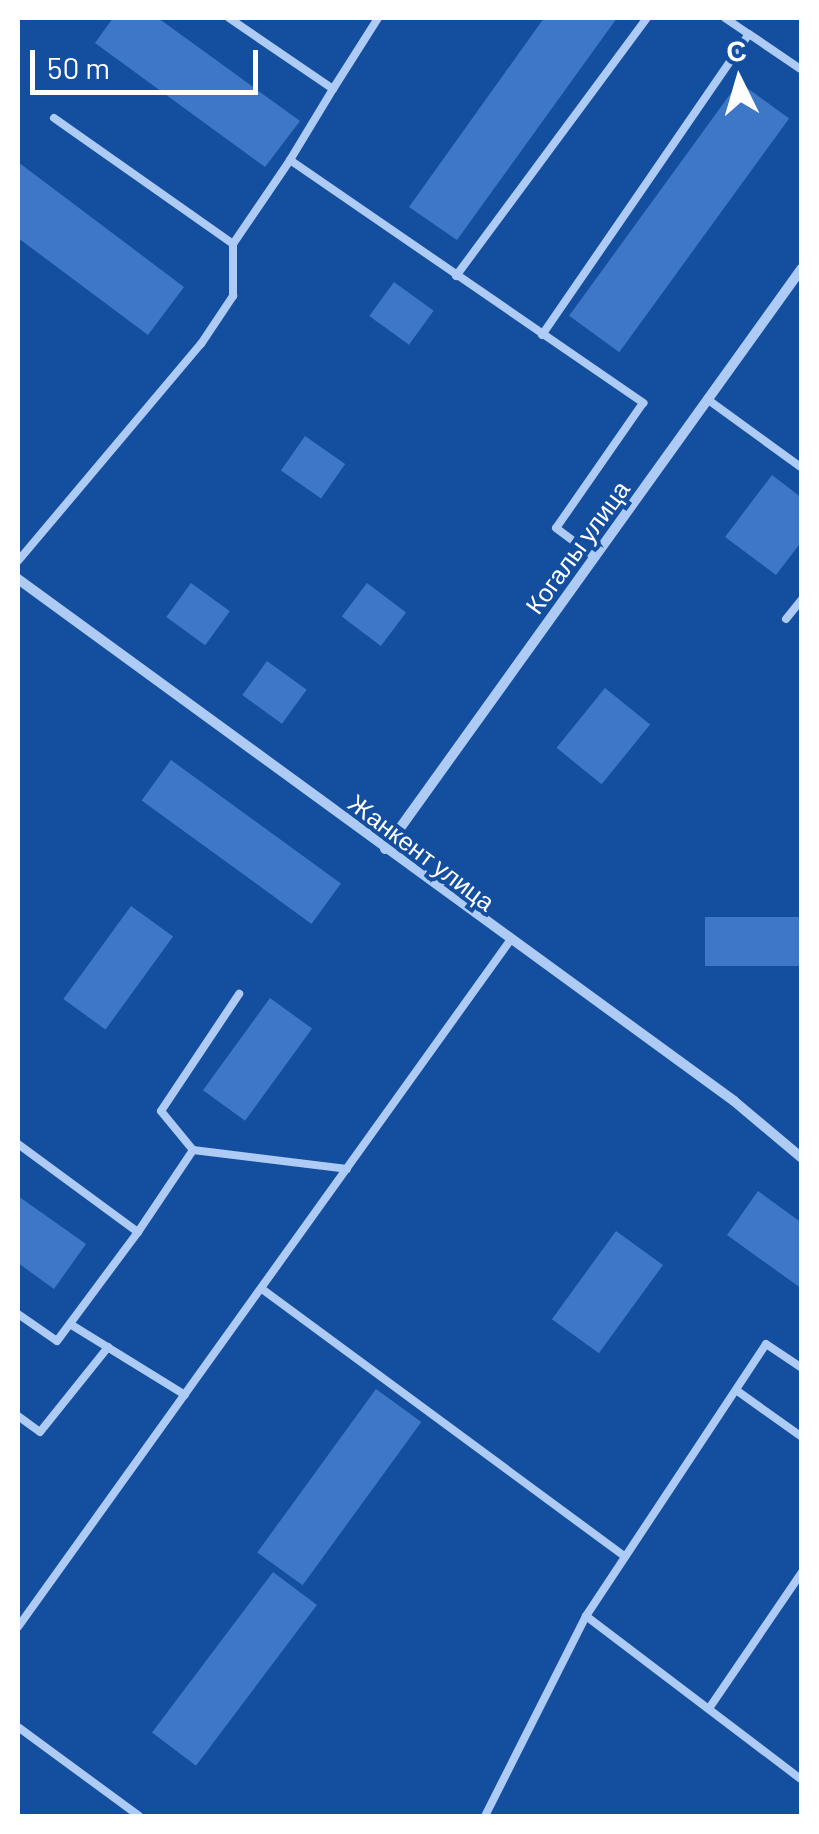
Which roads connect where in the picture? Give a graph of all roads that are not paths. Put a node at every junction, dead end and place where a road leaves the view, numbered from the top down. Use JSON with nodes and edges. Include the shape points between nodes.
{"nodes":[{"id":1,"x":229,"y":18,"type":"edge"},
{"id":2,"x":378,"y":18,"type":"edge"},
{"id":3,"x":647,"y":18,"type":"edge"},
{"id":4,"x":725,"y":18,"type":"edge"},
{"id":5,"x":750,"y":34,"type":"junction"},
{"id":6,"x":802,"y":70,"type":"edge"},
{"id":7,"x":333,"y":89,"type":"junction"},
{"id":8,"x":54,"y":118,"type":"dead end"},
{"id":9,"x":290,"y":160,"type":"junction"},
{"id":10,"x":233,"y":244,"type":"junction"},
{"id":11,"x":802,"y":268,"type":"edge"},
{"id":12,"x":456,"y":276,"type":"junction"},
{"id":13,"x":542,"y":335,"type":"junction"},
{"id":14,"x":707,"y":399,"type":"junction"},
{"id":15,"x":802,"y":468,"type":"edge"},
{"id":16,"x":594,"y":556,"type":"junction"},
{"id":17,"x":18,"y":561,"type":"edge"},
{"id":18,"x":18,"y":579,"type":"edge"},
{"id":19,"x":802,"y":599,"type":"edge"},
{"id":20,"x":786,"y":619,"type":"dead end"},
{"id":21,"x":385,"y":849,"type":"junction"},
{"id":22,"x":509,"y":942,"type":"junction"},
{"id":23,"x":239,"y":994,"type":"dead end"},
{"id":24,"x":18,"y":1144,"type":"edge"},
{"id":25,"x":193,"y":1150,"type":"junction"},
{"id":26,"x":802,"y":1158,"type":"edge"},
{"id":27,"x":346,"y":1169,"type":"junction"},
{"id":28,"x":138,"y":1232,"type":"junction"},
{"id":29,"x":262,"y":1288,"type":"junction"},
{"id":30,"x":18,"y":1314,"type":"edge"},
{"id":31,"x":70,"y":1324,"type":"junction"},
{"id":32,"x":108,"y":1347,"type":"junction"},
{"id":33,"x":802,"y":1368,"type":"edge"},
{"id":34,"x":736,"y":1390,"type":"junction"},
{"id":35,"x":186,"y":1395,"type":"junction"},
{"id":36,"x":18,"y":1416,"type":"edge"},
{"id":37,"x":802,"y":1436,"type":"edge"},
{"id":38,"x":626,"y":1557,"type":"junction"},
{"id":39,"x":802,"y":1572,"type":"edge"},
{"id":40,"x":586,"y":1616,"type":"junction"},
{"id":41,"x":18,"y":1627,"type":"edge"},
{"id":42,"x":710,"y":1708,"type":"junction"},
{"id":43,"x":18,"y":1727,"type":"edge"},
{"id":44,"x":802,"y":1780,"type":"edge"},
{"id":45,"x":139,"y":1816,"type":"edge"},
{"id":46,"x":485,"y":1816,"type":"edge"}],
"edges":[{"from":1,"to":7,"type":"lane"},
{"from":2,"to":7,"type":"lane"},
{"from":3,"to":12,"type":"lane"},
{"from":4,"to":5,"type":"lane"},
{"from":5,"to":6,"type":"lane"},
{"from":5,"to":13,"type":"lane"},
{"from":7,"to":9,"type":"lane"},
{"from":8,"to":10,"type":"lane"},
{"from":9,"to":10,"type":"lane"},
{"from":9,"to":12,"type":"lane"},
{"from":10,"to":17,"type":"lane","via":[[233,296],[212,328]]},
{"from":11,"to":14,"type":"street","name":"Когалы улица"},
{"from":12,"to":13,"type":"lane"},
{"from":13,"to":16,"type":"lane","via":[[643,404],[556,528]]},
{"from":14,"to":15,"type":"lane"},
{"from":14,"to":16,"type":"street","name":"Когалы улица"},
{"from":16,"to":21,"type":"street","name":"Когалы улица"},
{"from":18,"to":21,"type":"street","name":"Жанкент улица"},
{"from":19,"to":20,"type":"lane"},
{"from":21,"to":22,"type":"street","name":"Жанкент улица"},
{"from":22,"to":26,"type":"street","name":"Жанкент улица","via":[[734,1101]]},
{"from":22,"to":27,"type":"lane"},
{"from":23,"to":25,"type":"lane","via":[[160,1111]]},
{"from":24,"to":28,"type":"lane"},
{"from":25,"to":27,"type":"lane"},
{"from":25,"to":28,"type":"lane"},
{"from":27,"to":29,"type":"lane"},
{"from":28,"to":31,"type":"lane"},
{"from":29,"to":35,"type":"lane"},
{"from":29,"to":38,"type":"lane"},
{"from":30,"to":31,"type":"lane","via":[[57,1342]]},
{"from":31,"to":32,"type":"lane"},
{"from":32,"to":35,"type":"lane"},
{"from":32,"to":36,"type":"lane","via":[[40,1432]]},
{"from":33,"to":34,"type":"lane","via":[[766,1344]]},
{"from":34,"to":37,"type":"lane"},
{"from":34,"to":38,"type":"lane"},
{"from":35,"to":41,"type":"lane"},
{"from":38,"to":40,"type":"lane"},
{"from":39,"to":42,"type":"lane"},
{"from":40,"to":42,"type":"lane"},
{"from":40,"to":46,"type":"lane"},
{"from":42,"to":44,"type":"lane"},
{"from":43,"to":45,"type":"lane"}]}
